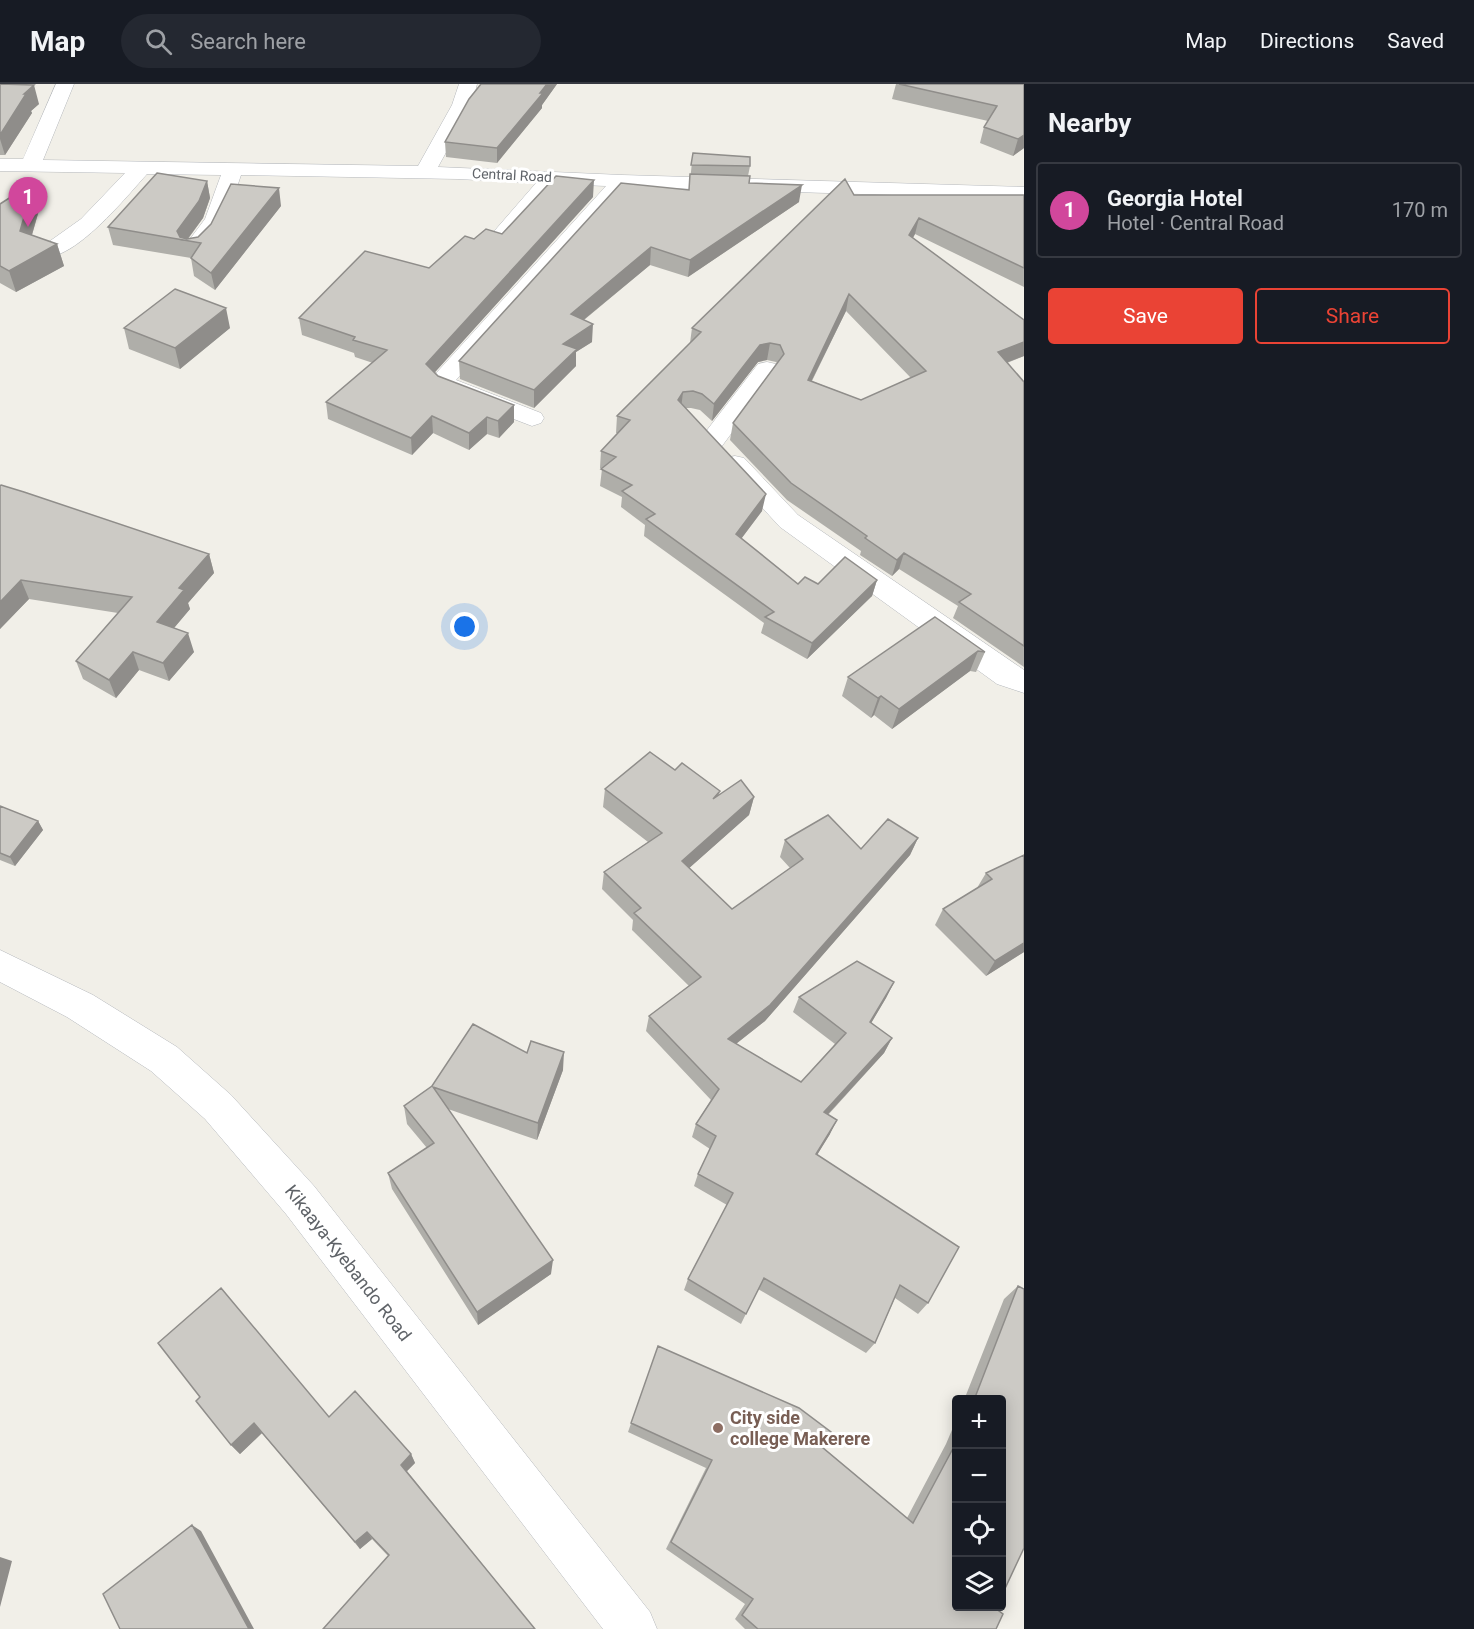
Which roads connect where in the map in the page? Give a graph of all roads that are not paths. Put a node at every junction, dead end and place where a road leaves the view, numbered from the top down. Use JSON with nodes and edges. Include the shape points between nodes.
{"nodes":[{"id":1,"x":65,"y":84,"type":"edge"},
{"id":2,"x":468,"y":84,"type":"edge"},
{"id":3,"x":0,"y":165,"type":"edge"},
{"id":4,"x":30,"y":167,"type":"junction"},
{"id":5,"x":141,"y":168,"type":"junction"},
{"id":6,"x":233,"y":170,"type":"junction"},
{"id":7,"x":425,"y":172,"type":"junction"},
{"id":8,"x":553,"y":177,"type":"junction"},
{"id":9,"x":622,"y":181,"type":"junction"},
{"id":10,"x":0,"y":186,"type":"edge"},
{"id":11,"x":1024,"y":193,"type":"edge"},
{"id":12,"x":501,"y":236,"type":"edge"},
{"id":13,"x":194,"y":248,"type":"edge"},
{"id":14,"x":51,"y":250,"type":"edge"},
{"id":15,"x":767,"y":369,"type":"dead end"},
{"id":16,"x":532,"y":418,"type":"dead end"},
{"id":17,"x":1024,"y":682,"type":"edge"},
{"id":18,"x":0,"y":965,"type":"edge"},
{"id":19,"x":633,"y":1629,"type":"edge"}],
"edges":[{"from":1,"to":4,"type":"street"},
{"from":2,"to":7,"type":"street","via":[[462,105]]},
{"from":3,"to":4,"type":"street","name":"Central Road"},
{"from":4,"to":5,"type":"street","name":"Central Road"},
{"from":4,"to":10,"type":"street"},
{"from":5,"to":6,"type":"street","name":"Central Road"},
{"from":5,"to":14,"type":"street","via":[[89,224]]},
{"from":6,"to":7,"type":"street","name":"Central Road"},
{"from":6,"to":13,"type":"street","via":[[215,220]]},
{"from":7,"to":8,"type":"street","name":"Central Road"},
{"from":8,"to":9,"type":"street","name":"Central Road"},
{"from":8,"to":12,"type":"street"},
{"from":9,"to":11,"type":"street","name":"Central Road"},
{"from":9,"to":16,"type":"street","via":[[441,381]]},
{"from":15,"to":17,"type":"street","via":[[705,432],[789,521],[1008,676]]},
{"from":18,"to":19,"type":"street","name":"Kikaaya-Kyebando Road","via":[[80,1006],[165,1059],[218,1107],[300,1200]]}]}
